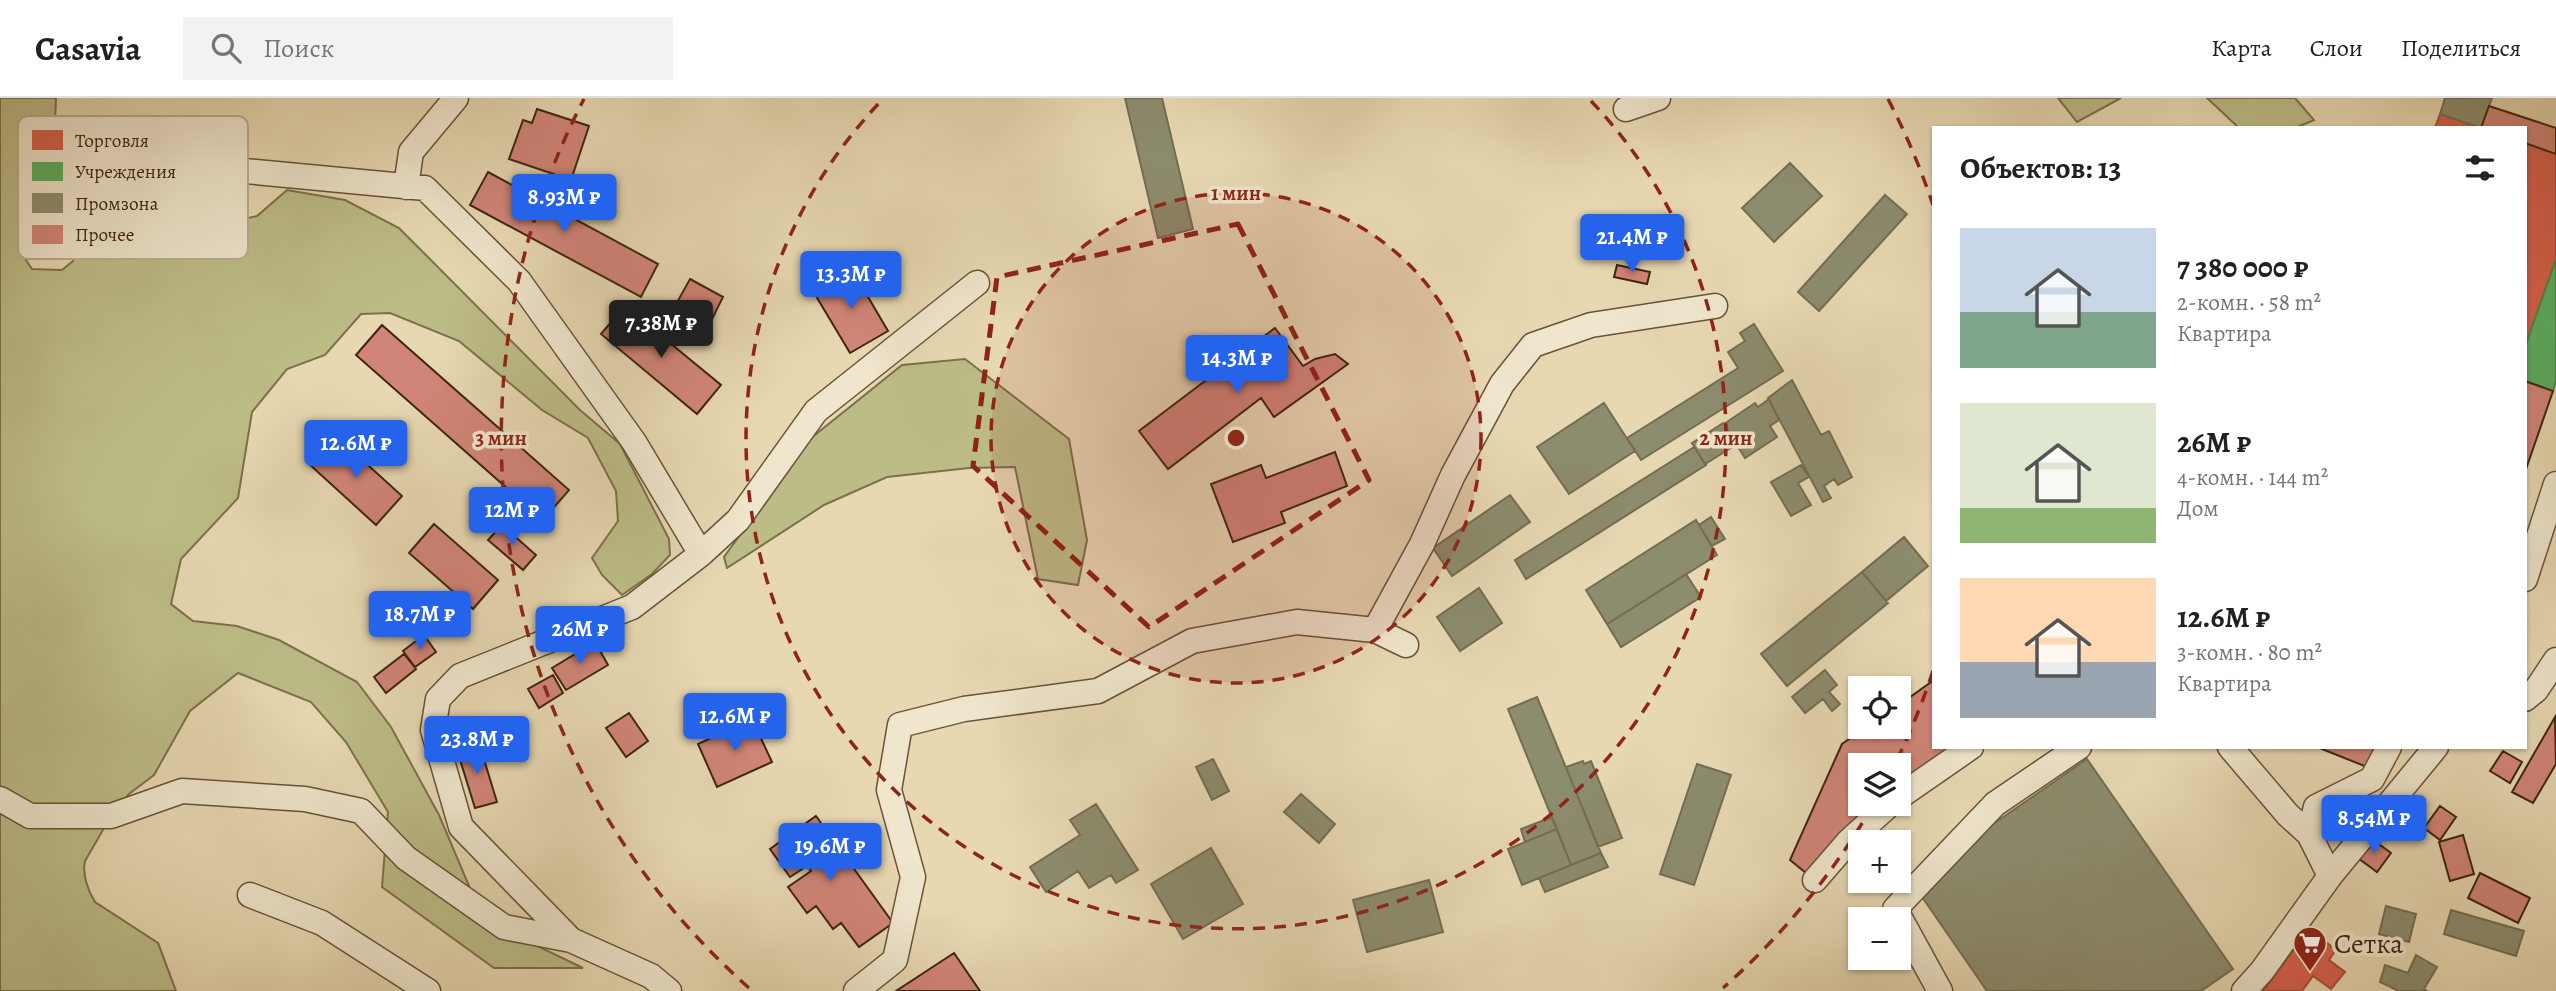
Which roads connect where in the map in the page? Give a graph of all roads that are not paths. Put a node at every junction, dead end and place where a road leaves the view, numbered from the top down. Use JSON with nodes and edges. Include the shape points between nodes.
{"nodes":[{"id":1,"x":456,"y":98,"type":"edge"},
{"id":2,"x":1658,"y":98,"type":"edge"},
{"id":3,"x":1626,"y":109,"type":"dead end"},
{"id":4,"x":248,"y":171,"type":"edge"},
{"id":5,"x":406,"y":187,"type":"junction"},
{"id":6,"x":976,"y":283,"type":"dead end"},
{"id":7,"x":1715,"y":306,"type":"dead end"},
{"id":8,"x":2556,"y":484,"type":"edge"},
{"id":9,"x":701,"y":554,"type":"junction"},
{"id":10,"x":2527,"y":573,"type":"edge"},
{"id":11,"x":1376,"y":630,"type":"junction"},
{"id":12,"x":1406,"y":645,"type":"dead end"},
{"id":13,"x":2556,"y":660,"type":"edge"},
{"id":14,"x":2527,"y":697,"type":"edge"},
{"id":15,"x":1968,"y":749,"type":"edge"},
{"id":16,"x":2076,"y":749,"type":"edge"},
{"id":17,"x":2232,"y":749,"type":"edge"},
{"id":18,"x":2388,"y":749,"type":"edge"},
{"id":19,"x":2435,"y":749,"type":"edge"},
{"id":20,"x":1911,"y":789,"type":"edge"},
{"id":21,"x":0,"y":799,"type":"edge"},
{"id":22,"x":1877,"y":816,"type":"edge"},
{"id":23,"x":2309,"y":834,"type":"junction"},
{"id":24,"x":2330,"y":876,"type":"junction"},
{"id":25,"x":1815,"y":880,"type":"dead end"},
{"id":26,"x":250,"y":895,"type":"dead end"},
{"id":27,"x":571,"y":940,"type":"junction"},
{"id":28,"x":428,"y":991,"type":"edge"},
{"id":29,"x":668,"y":991,"type":"edge"},
{"id":30,"x":856,"y":991,"type":"edge"},
{"id":31,"x":1940,"y":991,"type":"edge"},
{"id":32,"x":2244,"y":991,"type":"edge"}],
"edges":[{"from":1,"to":5,"type":"street","via":[[411,152]]},
{"from":2,"to":3,"type":"street"},
{"from":4,"to":5,"type":"street"},
{"from":5,"to":9,"type":"street","via":[[425,188],[519,281],[634,443]]},
{"from":6,"to":9,"type":"street","via":[[816,411],[738,520]]},
{"from":7,"to":11,"type":"street","via":[[1591,326],[1533,345],[1502,384]]},
{"from":8,"to":10,"type":"street"},
{"from":9,"to":27,"type":"street","via":[[632,607],[460,676],[438,699],[433,730],[461,827]]},
{"from":11,"to":12,"type":"street"},
{"from":11,"to":30,"type":"street","via":[[1297,622],[1192,641],[1098,691],[964,709],[900,726],[889,790],[913,877],[895,960]]},
{"from":13,"to":14,"type":"street"},
{"from":15,"to":20,"type":"street"},
{"from":16,"to":31,"type":"street","via":[[1994,804],[1895,909]]},
{"from":17,"to":23,"type":"street"},
{"from":18,"to":23,"type":"street","via":[[2372,779],[2316,807]]},
{"from":19,"to":24,"type":"street"},
{"from":21,"to":27,"type":"street","via":[[30,816],[111,816],[182,791],[305,799],[361,811],[406,858],[504,927]]},
{"from":22,"to":25,"type":"street"},
{"from":23,"to":24,"type":"street"},
{"from":24,"to":32,"type":"street"},
{"from":26,"to":28,"type":"street","via":[[322,923]]},
{"from":27,"to":29,"type":"street","via":[[651,976]]}]}
